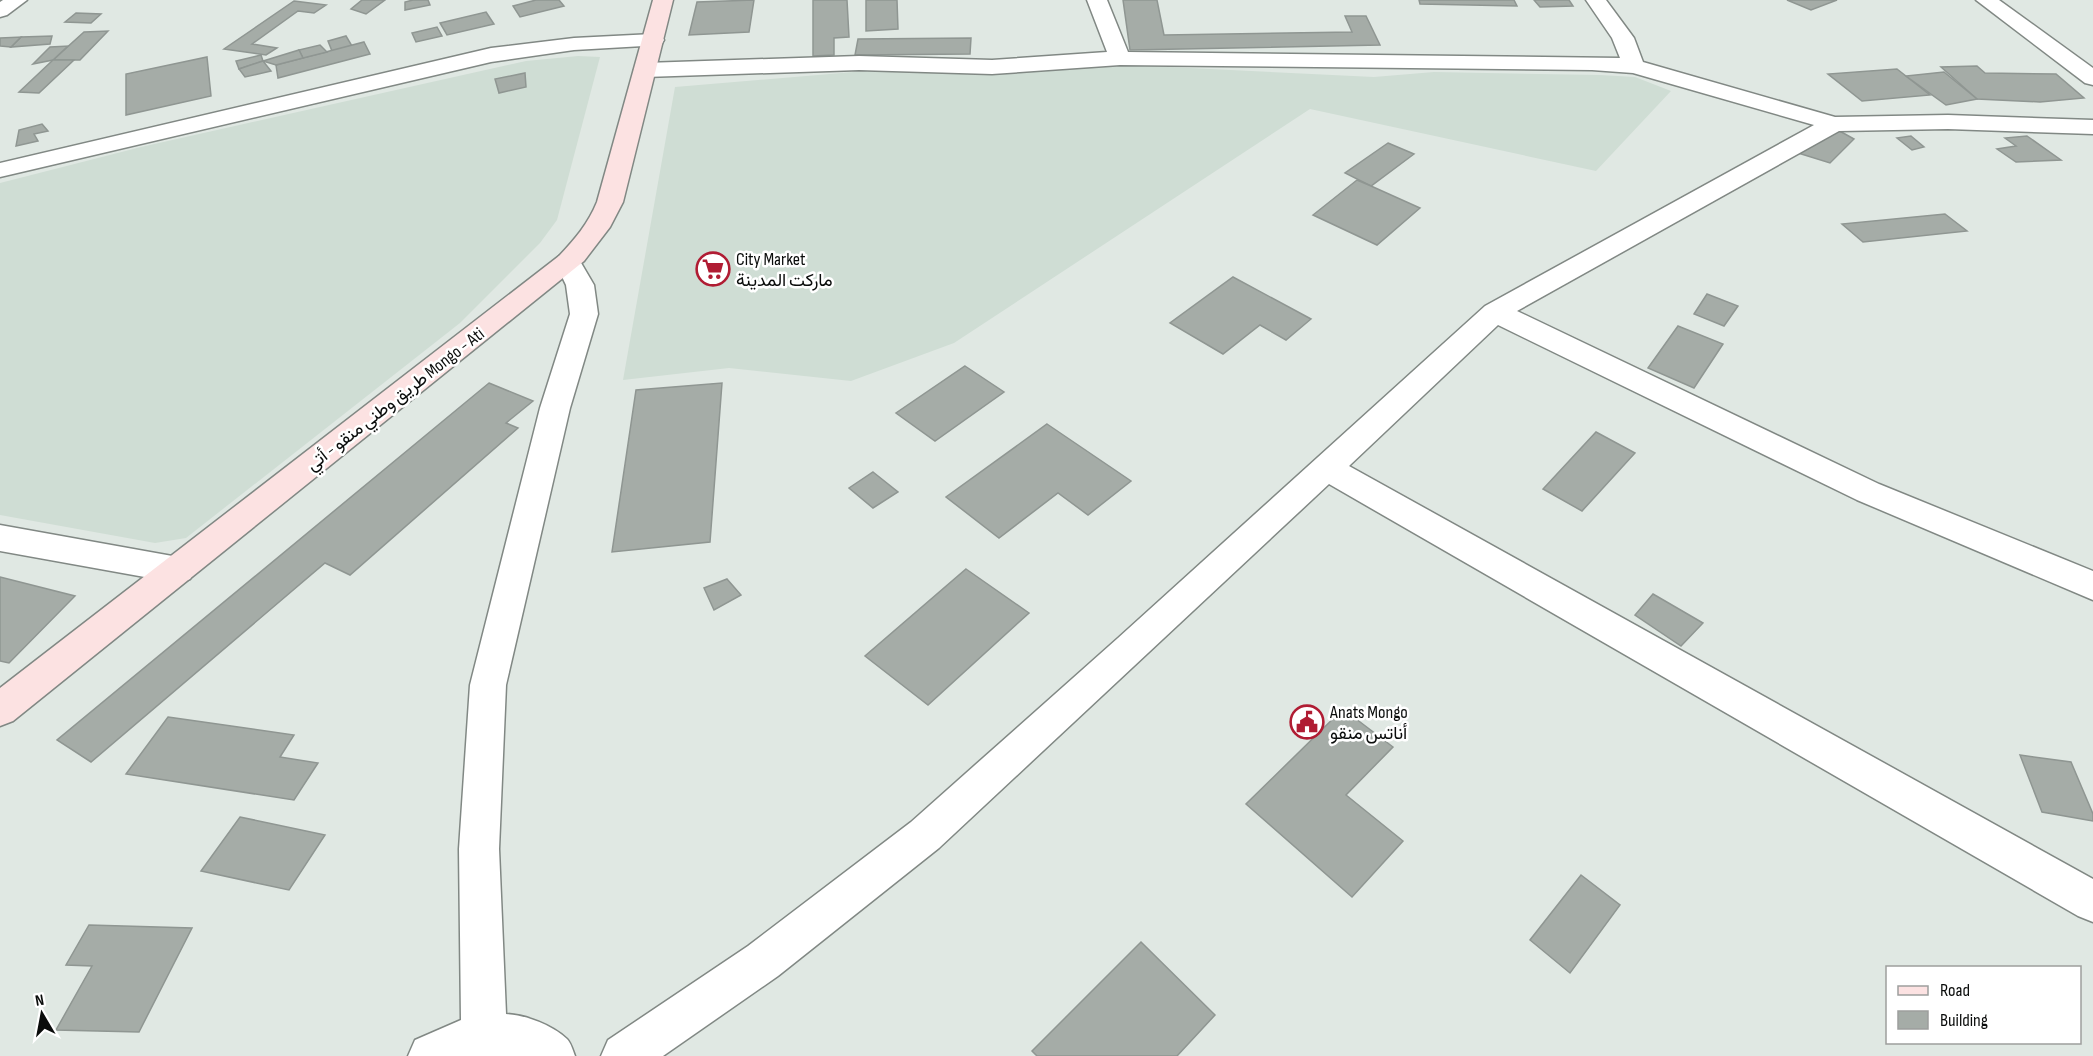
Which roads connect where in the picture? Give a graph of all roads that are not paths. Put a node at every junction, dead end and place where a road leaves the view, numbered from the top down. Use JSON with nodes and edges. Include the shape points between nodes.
{"nodes":[{"id":1,"x":17,"y":0,"type":"edge"},
{"id":2,"x":663,"y":0,"type":"edge"},
{"id":3,"x":1097,"y":0,"type":"edge"},
{"id":4,"x":1596,"y":0,"type":"edge"},
{"id":5,"x":1986,"y":0,"type":"edge"},
{"id":6,"x":0,"y":11,"type":"edge"},
{"id":7,"x":653,"y":40,"type":"junction"},
{"id":8,"x":1120,"y":58,"type":"junction"},
{"id":9,"x":1634,"y":66,"type":"junction"},
{"id":10,"x":645,"y":70,"type":"junction"},
{"id":11,"x":2093,"y":78,"type":"edge"},
{"id":12,"x":1834,"y":124,"type":"junction"},
{"id":13,"x":2093,"y":127,"type":"edge"},
{"id":14,"x":0,"y":170,"type":"edge"},
{"id":15,"x":568,"y":262,"type":"junction"},
{"id":16,"x":1495,"y":312,"type":"junction"},
{"id":17,"x":1327,"y":468,"type":"junction"},
{"id":18,"x":0,"y":538,"type":"edge"},
{"id":19,"x":178,"y":570,"type":"junction"},
{"id":20,"x":2093,"y":586,"type":"edge"},
{"id":21,"x":0,"y":710,"type":"edge"},
{"id":22,"x":2093,"y":902,"type":"edge"},
{"id":23,"x":484,"y":1036,"type":"junction"},
{"id":24,"x":431,"y":1056,"type":"edge"},
{"id":25,"x":552,"y":1056,"type":"edge"},
{"id":26,"x":624,"y":1056,"type":"edge"}],
"edges":[{"from":1,"to":6,"type":"street"},
{"from":2,"to":7,"type":"main road","name":"طريق وطني منقو - أتي Mongo - Ati"},
{"from":3,"to":8,"type":"street"},
{"from":4,"to":9,"type":"street","via":[[1623,38]]},
{"from":5,"to":11,"type":"street"},
{"from":7,"to":10,"type":"main road","name":"طريق وطني منقو - أتي Mongo - Ati"},
{"from":7,"to":14,"type":"street","via":[[574,44],[491,55]]},
{"from":8,"to":9,"type":"street"},
{"from":8,"to":10,"type":"street","via":[[992,66],[859,63]]},
{"from":9,"to":12,"type":"street"},
{"from":10,"to":15,"type":"main road","name":"طريق وطني منقو - أتي Mongo - Ati","via":[[603,222]]},
{"from":12,"to":13,"type":"street","via":[[1948,122]]},
{"from":12,"to":16,"type":"street"},
{"from":15,"to":19,"type":"main road","name":"طريق وطني منقو - أتي Mongo - Ati"},
{"from":15,"to":23,"type":"street","via":[[580,285],[584,314],[555,408],[488,685],[479,849]]},
{"from":16,"to":17,"type":"street"},
{"from":16,"to":20,"type":"street","via":[[1868,492]]},
{"from":17,"to":22,"type":"street"},
{"from":17,"to":26,"type":"street","via":[[925,835],[763,961]]},
{"from":18,"to":19,"type":"street"},
{"from":19,"to":21,"type":"main road","name":"طريق وطني منقو - أتي Mongo - Ati"},
{"from":23,"to":24,"type":"street"},
{"from":23,"to":25,"type":"street","via":[[524,1039]]}]}
